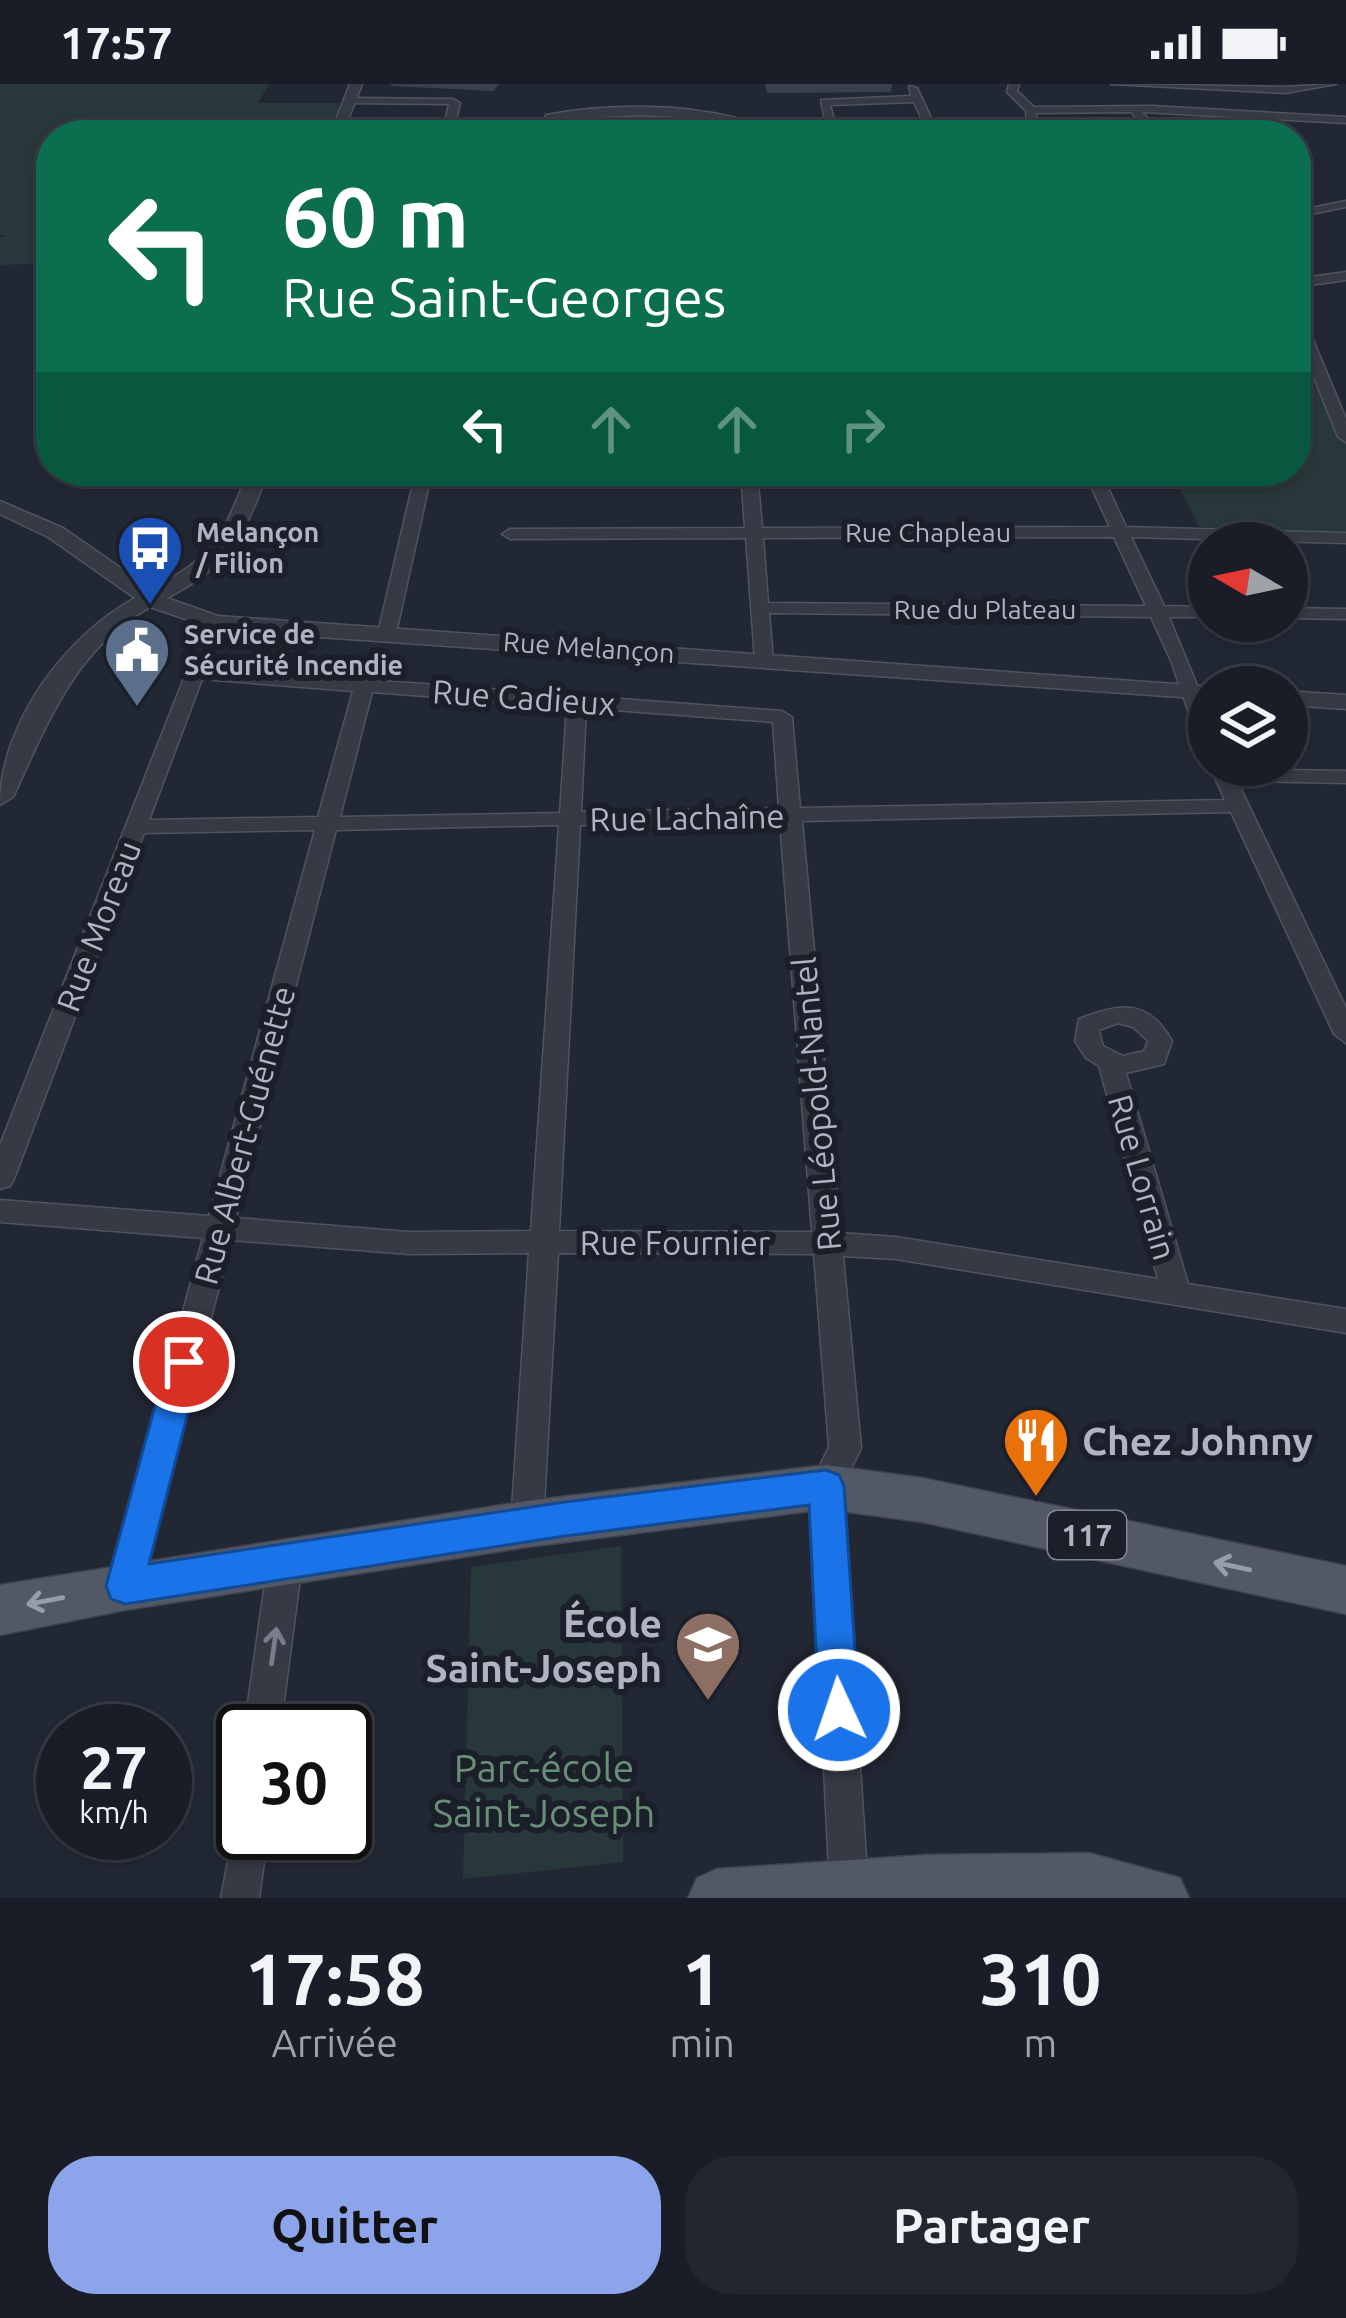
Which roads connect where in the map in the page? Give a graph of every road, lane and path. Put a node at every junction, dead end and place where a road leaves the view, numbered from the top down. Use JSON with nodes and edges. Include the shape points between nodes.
{"nodes":[{"id":1,"x":356,"y":84,"type":"edge"},
{"id":2,"x":368,"y":84,"type":"edge"},
{"id":3,"x":910,"y":84,"type":"edge"},
{"id":4,"x":1014,"y":84,"type":"edge"},
{"id":5,"x":1116,"y":84,"type":"edge"},
{"id":6,"x":1331,"y":84,"type":"edge"},
{"id":7,"x":917,"y":99,"type":"junction"},
{"id":8,"x":356,"y":101,"type":"junction"},
{"id":9,"x":1031,"y":110,"type":"junction"},
{"id":10,"x":1134,"y":110,"type":"junction"},
{"id":11,"x":639,"y":114,"type":"junction"},
{"id":12,"x":1298,"y":118,"type":"joint"},
{"id":13,"x":345,"y":120,"type":"edge"},
{"id":14,"x":353,"y":120,"type":"edge"},
{"id":15,"x":451,"y":120,"type":"edge"},
{"id":16,"x":549,"y":120,"type":"edge"},
{"id":17,"x":639,"y":120,"type":"edge"},
{"id":18,"x":731,"y":120,"type":"edge"},
{"id":19,"x":829,"y":120,"type":"edge"},
{"id":20,"x":927,"y":120,"type":"edge"},
{"id":21,"x":1031,"y":120,"type":"edge"},
{"id":22,"x":1141,"y":120,"type":"edge"},
{"id":23,"x":1346,"y":120,"type":"edge"},
{"id":24,"x":1346,"y":204,"type":"edge"},
{"id":25,"x":1311,"y":209,"type":"edge"},
{"id":26,"x":1317,"y":210,"type":"junction"},
{"id":27,"x":1311,"y":211,"type":"edge"},
{"id":28,"x":1346,"y":218,"type":"edge"},
{"id":29,"x":1346,"y":276,"type":"edge"},
{"id":30,"x":1311,"y":281,"type":"edge"},
{"id":31,"x":1311,"y":353,"type":"edge"},
{"id":32,"x":1321,"y":377,"type":"junction"},
{"id":33,"x":1346,"y":381,"type":"edge"},
{"id":34,"x":1346,"y":437,"type":"edge"},
{"id":35,"x":252,"y":486,"type":"edge"},
{"id":36,"x":270,"y":486,"type":"edge"},
{"id":37,"x":421,"y":486,"type":"edge"},
{"id":38,"x":750,"y":486,"type":"edge"},
{"id":39,"x":1099,"y":486,"type":"edge"},
{"id":40,"x":0,"y":507,"type":"edge"},
{"id":41,"x":755,"y":531,"type":"junction"},
{"id":42,"x":1120,"y":532,"type":"junction"},
{"id":43,"x":511,"y":534,"type":"dead end"},
{"id":44,"x":1346,"y":538,"type":"edge"},
{"id":45,"x":144,"y":597,"type":"junction"},
{"id":46,"x":167,"y":608,"type":"junction"},
{"id":47,"x":762,"y":608,"type":"junction"},
{"id":48,"x":1157,"y":611,"type":"junction"},
{"id":49,"x":1188,"y":612,"type":"edge"},
{"id":50,"x":1308,"y":613,"type":"edge"},
{"id":51,"x":1346,"y":614,"type":"edge"},
{"id":52,"x":387,"y":633,"type":"junction"},
{"id":53,"x":764,"y":659,"type":"junction"},
{"id":54,"x":1188,"y":671,"type":"edge"},
{"id":55,"x":195,"y":673,"type":"joint"},
{"id":56,"x":364,"y":685,"type":"junction"},
{"id":57,"x":1188,"y":691,"type":"edge"},
{"id":58,"x":52,"y":698,"type":"junction"},
{"id":59,"x":1308,"y":699,"type":"edge"},
{"id":60,"x":577,"y":701,"type":"junction"},
{"id":61,"x":1346,"y":702,"type":"edge"},
{"id":62,"x":782,"y":717,"type":"joint"},
{"id":63,"x":1308,"y":774,"type":"edge"},
{"id":64,"x":1346,"y":776,"type":"edge"},
{"id":65,"x":1229,"y":786,"type":"edge"},
{"id":66,"x":0,"y":797,"type":"edge"},
{"id":67,"x":1238,"y":806,"type":"junction"},
{"id":68,"x":790,"y":814,"type":"junction"},
{"id":69,"x":570,"y":819,"type":"junction"},
{"id":70,"x":327,"y":824,"type":"junction"},
{"id":71,"x":136,"y":827,"type":"junction"},
{"id":72,"x":1346,"y":1034,"type":"edge"},
{"id":73,"x":1110,"y":1062,"type":"dead end"},
{"id":74,"x":0,"y":1179,"type":"edge"},
{"id":75,"x":0,"y":1211,"type":"edge"},
{"id":76,"x":220,"y":1228,"type":"junction"},
{"id":77,"x":544,"y":1242,"type":"junction"},
{"id":78,"x":829,"y":1244,"type":"junction"},
{"id":79,"x":1177,"y":1291,"type":"junction"},
{"id":80,"x":1346,"y":1322,"type":"edge"},
{"id":81,"x":826,"y":1486,"type":"junction"},
{"id":82,"x":527,"y":1525,"type":"junction"},
{"id":83,"x":285,"y":1562,"type":"junction"},
{"id":84,"x":125,"y":1586,"type":"junction"},
{"id":85,"x":1346,"y":1590,"type":"edge"},
{"id":86,"x":0,"y":1610,"type":"edge"},
{"id":87,"x":266,"y":1704,"type":"edge"},
{"id":88,"x":245,"y":1860,"type":"edge"},
{"id":89,"x":849,"y":1889,"type":"junction"},
{"id":90,"x":240,"y":1898,"type":"edge"},
{"id":91,"x":717,"y":1898,"type":"edge"},
{"id":92,"x":1160,"y":1898,"type":"edge"}],
"edges":[{"from":1,"to":8,"type":"street"},
{"from":2,"to":8,"type":"street"},
{"from":3,"to":7,"type":"street"},
{"from":4,"to":9,"type":"street","via":[[1012,92]]},
{"from":5,"to":6,"type":"street"},
{"from":7,"to":19,"type":"street","via":[[824,102]]},
{"from":7,"to":20,"type":"street"},
{"from":8,"to":13,"type":"street"},
{"from":8,"to":14,"type":"street"},
{"from":8,"to":15,"type":"street","via":[[450,101]]},
{"from":9,"to":10,"type":"street"},
{"from":9,"to":21,"type":"street"},
{"from":10,"to":12,"type":"street"},
{"from":10,"to":22,"type":"street"},
{"from":11,"to":16,"type":"street"},
{"from":11,"to":17,"type":"street"},
{"from":11,"to":18,"type":"street"},
{"from":12,"to":23,"type":"street"},
{"from":24,"to":26,"type":"street"},
{"from":25,"to":26,"type":"street"},
{"from":26,"to":27,"type":"street"},
{"from":26,"to":28,"type":"street"},
{"from":29,"to":30,"type":"street"},
{"from":31,"to":32,"type":"street"},
{"from":32,"to":33,"type":"street"},
{"from":32,"to":34,"type":"street"},
{"from":35,"to":45,"type":"street","via":[[224,549]]},
{"from":36,"to":46,"type":"street","via":[[241,561],[226,578]]},
{"from":37,"to":52,"type":"street"},
{"from":38,"to":41,"type":"street"},
{"from":39,"to":42,"type":"street"},
{"from":40,"to":45,"type":"street","name":"Rue Melançon"},
{"from":41,"to":42,"type":"street","name":"Rue Chapleau"},
{"from":41,"to":43,"type":"street","name":"Rue Chapleau"},
{"from":41,"to":47,"type":"street"},
{"from":42,"to":44,"type":"street","name":"Rue Chapleau"},
{"from":42,"to":48,"type":"street"},
{"from":45,"to":46,"type":"street","name":"Rue Melançon"},
{"from":45,"to":58,"type":"street","via":[[89,640]]},
{"from":46,"to":52,"type":"street","name":"Rue Melançon","via":[[218,623]]},
{"from":46,"to":58,"type":"street","via":[[109,642]]},
{"from":47,"to":48,"type":"street","name":"Rue du Plateau"},
{"from":47,"to":53,"type":"street"},
{"from":48,"to":49,"type":"street","name":"Rue du Plateau"},
{"from":48,"to":54,"type":"street"},
{"from":50,"to":51,"type":"street"},
{"from":52,"to":53,"type":"street","name":"Rue Melançon"},
{"from":53,"to":57,"type":"street","name":"Rue Melançon"},
{"from":55,"to":56,"type":"street","name":"Rue Cadieux"},
{"from":55,"to":71,"type":"street","name":"Rue Moreau"},
{"from":56,"to":60,"type":"street","name":"Rue Cadieux"},
{"from":56,"to":70,"type":"street","name":"Rue Albert-Guénette"},
{"from":58,"to":66,"type":"street"},
{"from":59,"to":61,"type":"street"},
{"from":60,"to":62,"type":"street","name":"Rue Cadieux"},
{"from":60,"to":69,"type":"street"},
{"from":62,"to":68,"type":"street","name":"Rue Léopold-Nantel"},
{"from":63,"to":64,"type":"street"},
{"from":65,"to":67,"type":"street"},
{"from":67,"to":68,"type":"street","name":"Rue Lachaîne"},
{"from":67,"to":72,"type":"street"},
{"from":68,"to":69,"type":"street","name":"Rue Lachaîne"},
{"from":68,"to":78,"type":"street","name":"Rue Léopold-Nantel"},
{"from":69,"to":70,"type":"street","name":"Rue Lachaîne"},
{"from":69,"to":77,"type":"street"},
{"from":70,"to":71,"type":"street","name":"Rue Lachaîne"},
{"from":70,"to":76,"type":"street","name":"Rue Albert-Guénette"},
{"from":71,"to":74,"type":"street","name":"Rue Moreau"},
{"from":73,"to":79,"type":"street","name":"Rue Lorrain"},
{"from":75,"to":76,"type":"street","name":"Rue Fournier"},
{"from":76,"to":77,"type":"street","name":"Rue Fournier","via":[[410,1243]]},
{"from":76,"to":84,"type":"street","name":"Rue Albert-Guénette"},
{"from":77,"to":78,"type":"street","name":"Rue Fournier"},
{"from":77,"to":82,"type":"street"},
{"from":78,"to":79,"type":"street","name":"Rue Fournier"},
{"from":78,"to":81,"type":"street","name":"Rue Léopold-Nantel","via":[[845,1448]]},
{"from":79,"to":80,"type":"street","name":"Rue Fournier"},
{"from":81,"to":82,"type":"main road","number":"117"},
{"from":85,"to":81,"type":"main road","number":"117","one_way":true},
{"from":81,"to":89,"type":"street"},
{"from":82,"to":83,"type":"main road","number":"117"},
{"from":83,"to":84,"type":"main road","number":"117"},
{"from":87,"to":83,"type":"street","one_way":true},
{"from":84,"to":86,"type":"main road","number":"117","one_way":true},
{"from":88,"to":90,"type":"street"},
{"from":89,"to":91,"type":"main road"},
{"from":89,"to":92,"type":"main road","via":[[1089,1882]]}]}
